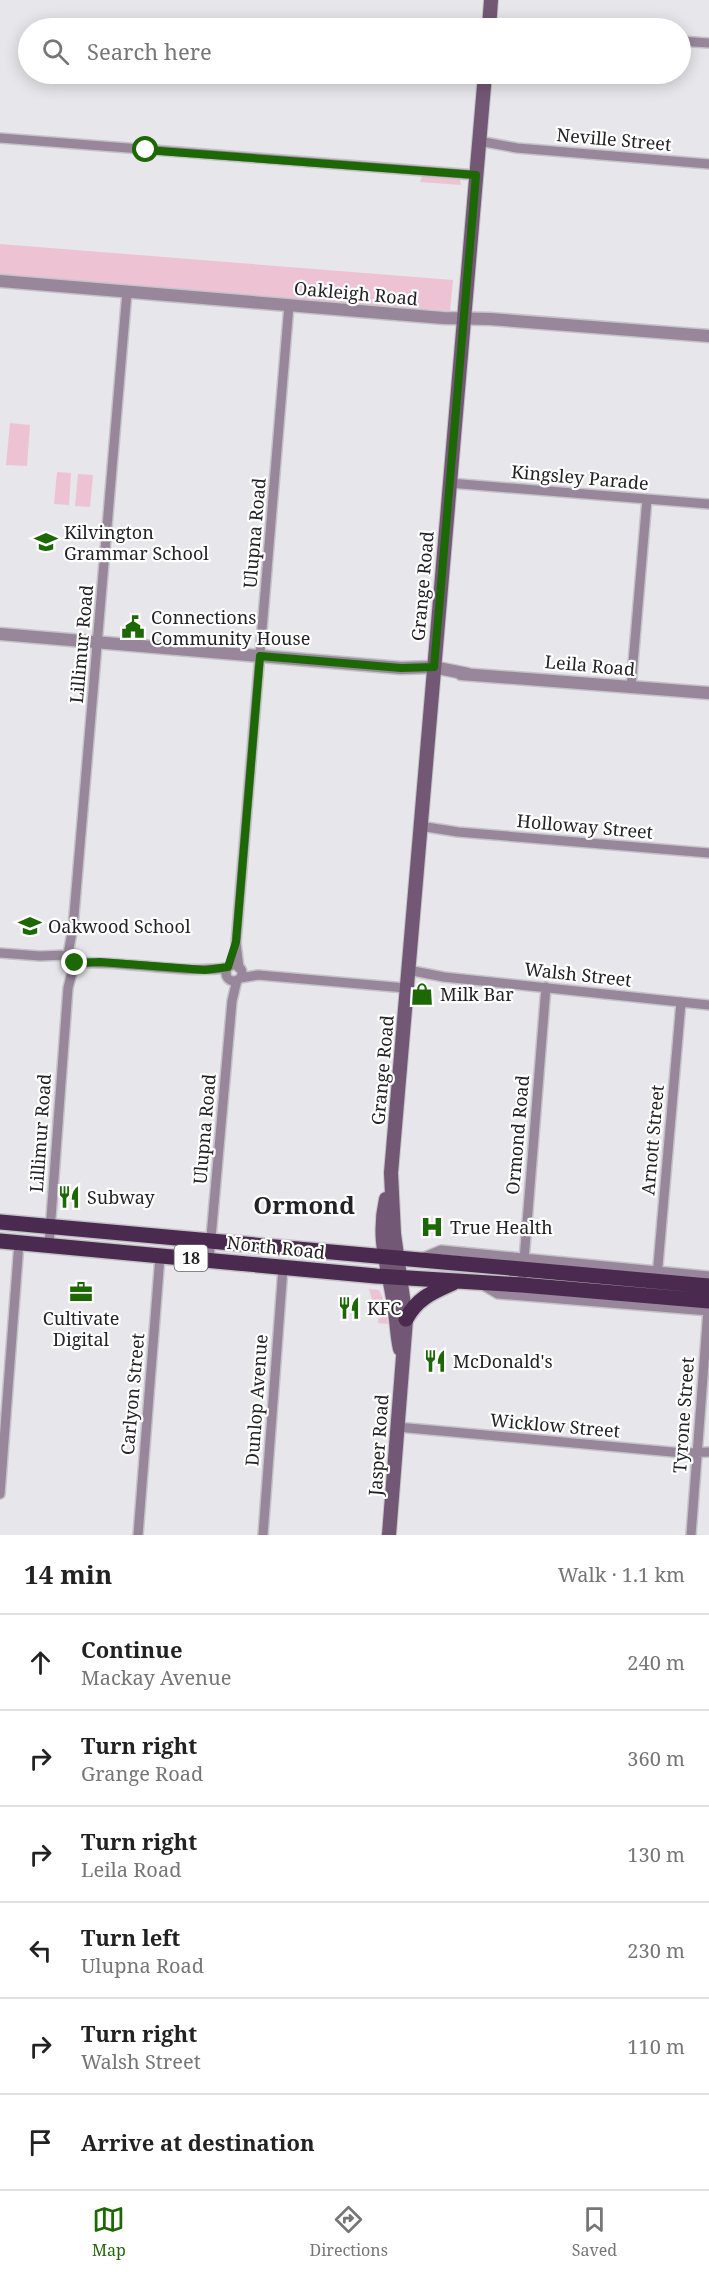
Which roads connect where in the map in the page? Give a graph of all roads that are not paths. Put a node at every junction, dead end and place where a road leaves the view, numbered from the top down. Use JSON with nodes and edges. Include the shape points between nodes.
{"nodes":[{"id":1,"x":491,"y":0,"type":"edge"},
{"id":2,"x":490,"y":18,"type":"edge"},
{"id":3,"x":691,"y":41,"type":"edge"},
{"id":4,"x":709,"y":43,"type":"edge"},
{"id":5,"x":484,"y":84,"type":"edge"},
{"id":6,"x":0,"y":138,"type":"edge"},
{"id":7,"x":479,"y":145,"type":"junction"},
{"id":8,"x":709,"y":164,"type":"edge"},
{"id":9,"x":476,"y":175,"type":"junction"},
{"id":10,"x":0,"y":281,"type":"edge"},
{"id":11,"x":127,"y":292,"type":"junction"},
{"id":12,"x":289,"y":305,"type":"junction"},
{"id":13,"x":463,"y":319,"type":"junction"},
{"id":14,"x":709,"y":336,"type":"edge"},
{"id":15,"x":449,"y":483,"type":"junction"},
{"id":16,"x":647,"y":499,"type":"junction"},
{"id":17,"x":709,"y":504,"type":"edge"},
{"id":18,"x":0,"y":634,"type":"edge"},
{"id":19,"x":98,"y":642,"type":"junction"},
{"id":20,"x":260,"y":656,"type":"junction"},
{"id":21,"x":433,"y":671,"type":"junction"},
{"id":22,"x":631,"y":687,"type":"junction"},
{"id":23,"x":709,"y":693,"type":"edge"},
{"id":24,"x":420,"y":829,"type":"junction"},
{"id":25,"x":709,"y":853,"type":"edge"},
{"id":26,"x":0,"y":953,"type":"edge"},
{"id":27,"x":71,"y":959,"type":"junction"},
{"id":28,"x":233,"y":973,"type":"junction"},
{"id":29,"x":407,"y":978,"type":"junction"},
{"id":30,"x":546,"y":987,"type":"junction"},
{"id":31,"x":681,"y":1002,"type":"junction"},
{"id":32,"x":709,"y":1005,"type":"edge"},
{"id":33,"x":0,"y":1222,"type":"edge"},
{"id":34,"x":50,"y":1226,"type":"junction"},
{"id":35,"x":0,"y":1241,"type":"edge"},
{"id":36,"x":211,"y":1241,"type":"junction"},
{"id":37,"x":19,"y":1243,"type":"junction"},
{"id":38,"x":49,"y":1245,"type":"junction"},
{"id":39,"x":333,"y":1251,"type":"junction"},
{"id":40,"x":160,"y":1256,"type":"junction"},
{"id":41,"x":391,"y":1257,"type":"junction"},
{"id":42,"x":209,"y":1260,"type":"junction"},
{"id":43,"x":523,"y":1264,"type":"junction"},
{"id":44,"x":283,"y":1268,"type":"junction"},
{"id":45,"x":332,"y":1272,"type":"junction"},
{"id":46,"x":709,"y":1276,"type":"edge"},
{"id":47,"x":394,"y":1277,"type":"junction"},
{"id":48,"x":657,"y":1277,"type":"junction"},
{"id":49,"x":455,"y":1281,"type":"junction"},
{"id":50,"x":477,"y":1282,"type":"junction"},
{"id":51,"x":522,"y":1285,"type":"junction"},
{"id":52,"x":709,"y":1286,"type":"edge"},
{"id":53,"x":709,"y":1304,"type":"edge"},
{"id":54,"x":406,"y":1319,"type":"junction"},
{"id":55,"x":402,"y":1357,"type":"junction"},
{"id":56,"x":397,"y":1427,"type":"junction"},
{"id":57,"x":709,"y":1452,"type":"edge"},
{"id":58,"x":697,"y":1453,"type":"junction"},
{"id":59,"x":0,"y":1494,"type":"edge"},
{"id":60,"x":138,"y":1535,"type":"edge"},
{"id":61,"x":263,"y":1535,"type":"edge"},
{"id":62,"x":388,"y":1535,"type":"edge"},
{"id":63,"x":691,"y":1535,"type":"edge"}],
"edges":[{"from":1,"to":2,"type":"main road"},
{"from":3,"to":4,"type":"street"},
{"from":5,"to":7,"type":"main road","name":"Grange Road"},
{"from":6,"to":9,"type":"street"},
{"from":7,"to":8,"type":"street","name":"Neville Street"},
{"from":7,"to":9,"type":"main road","name":"Grange Road"},
{"from":9,"to":13,"type":"main road","name":"Grange Road"},
{"from":10,"to":11,"type":"street","name":"Oakleigh Road"},
{"from":11,"to":12,"type":"street","name":"Oakleigh Road"},
{"from":11,"to":19,"type":"street","name":"Lillimur Road"},
{"from":12,"to":13,"type":"street","name":"Oakleigh Road"},
{"from":12,"to":20,"type":"street","name":"Ulupna Road"},
{"from":13,"to":14,"type":"street","name":"Oakleigh Road"},
{"from":13,"to":15,"type":"main road","name":"Grange Road"},
{"from":15,"to":16,"type":"street","name":"Kingsley Parade"},
{"from":15,"to":21,"type":"main road","name":"Grange Road"},
{"from":16,"to":17,"type":"street","name":"Kingsley Parade"},
{"from":16,"to":22,"type":"street"},
{"from":18,"to":19,"type":"street","name":"Leila Road"},
{"from":19,"to":20,"type":"street","name":"Leila Road"},
{"from":19,"to":27,"type":"street","name":"Lillimur Road"},
{"from":20,"to":21,"type":"street","name":"Leila Road"},
{"from":20,"to":28,"type":"street","name":"Ulupna Road"},
{"from":21,"to":22,"type":"street","name":"Leila Road"},
{"from":21,"to":24,"type":"main road","name":"Grange Road"},
{"from":22,"to":23,"type":"street","name":"Leila Road"},
{"from":24,"to":25,"type":"street","name":"Holloway Street"},
{"from":24,"to":29,"type":"main road","name":"Grange Road"},
{"from":26,"to":27,"type":"street","name":"Walsh Street"},
{"from":27,"to":28,"type":"street","name":"Walsh Street"},
{"from":27,"to":34,"type":"street","name":"Lillimur Road"},
{"from":28,"to":29,"type":"street","name":"Walsh Street"},
{"from":28,"to":36,"type":"street","name":"Ulupna Road"},
{"from":29,"to":30,"type":"street","name":"Walsh Street","via":[[444,977]]},
{"from":29,"to":41,"type":"main road","name":"Grange Road","via":[[391,1173]]},
{"from":30,"to":31,"type":"street","name":"Walsh Street"},
{"from":30,"to":43,"type":"street","name":"Ormond Road"},
{"from":31,"to":32,"type":"street","name":"Walsh Street"},
{"from":31,"to":48,"type":"street","name":"Arnott Street"},
{"from":33,"to":34,"type":"highway","name":"North Road","number":"18"},
{"from":34,"to":36,"type":"highway","name":"North Road","number":"18"},
{"from":34,"to":38,"type":"street","name":"Lillimur Road"},
{"from":35,"to":37,"type":"highway","name":"North Road","number":"18"},
{"from":36,"to":39,"type":"highway","name":"North Road","number":"18"},
{"from":36,"to":42,"type":"street","name":"Ulupna Road"},
{"from":37,"to":38,"type":"highway","name":"North Road","number":"18"},
{"from":37,"to":59,"type":"street"},
{"from":38,"to":40,"type":"highway","name":"North Road","number":"18"},
{"from":39,"to":41,"type":"highway","name":"North Road","number":"18"},
{"from":39,"to":45,"type":"highway"},
{"from":40,"to":42,"type":"highway","name":"North Road","number":"18"},
{"from":40,"to":60,"type":"street","name":"Carlyon Street"},
{"from":41,"to":43,"type":"highway","name":"North Road","number":"18"},
{"from":41,"to":47,"type":"main road","name":"Grange Road"},
{"from":42,"to":44,"type":"highway","name":"North Road","number":"18"},
{"from":43,"to":48,"type":"highway","name":"North Road","number":"18"},
{"from":43,"to":51,"type":"street","name":"Ormond Road"},
{"from":44,"to":45,"type":"highway","name":"North Road","number":"18"},
{"from":44,"to":61,"type":"street","name":"Dunlop Avenue"},
{"from":45,"to":47,"type":"highway","name":"North Road","number":"18"},
{"from":46,"to":48,"type":"street","name":"North Road"},
{"from":47,"to":49,"type":"highway","name":"North Road","number":"18"},
{"from":47,"to":54,"type":"main road","name":"Jasper Road"},
{"from":47,"to":55,"type":"main road","name":"Jasper Road"},
{"from":48,"to":52,"type":"highway","name":"North Road","number":"18"},
{"from":49,"to":50,"type":"highway","name":"North Road","number":"18"},
{"from":49,"to":54,"type":"highway","via":[[425,1296]]},
{"from":50,"to":51,"type":"highway","name":"North Road","number":"18"},
{"from":50,"to":53,"type":"street","name":"North Road","via":[[498,1294]]},
{"from":51,"to":53,"type":"highway","name":"North Road","number":"18"},
{"from":53,"to":58,"type":"street","name":"Tyrone Street"},
{"from":54,"to":55,"type":"main road","name":"Jasper Road"},
{"from":55,"to":56,"type":"main road","name":"Jasper Road"},
{"from":56,"to":58,"type":"street","name":"Wicklow Street"},
{"from":56,"to":62,"type":"main road","name":"Jasper Road"},
{"from":57,"to":58,"type":"street","name":"Wicklow Street"},
{"from":58,"to":63,"type":"street","name":"Tyrone Street"}]}
